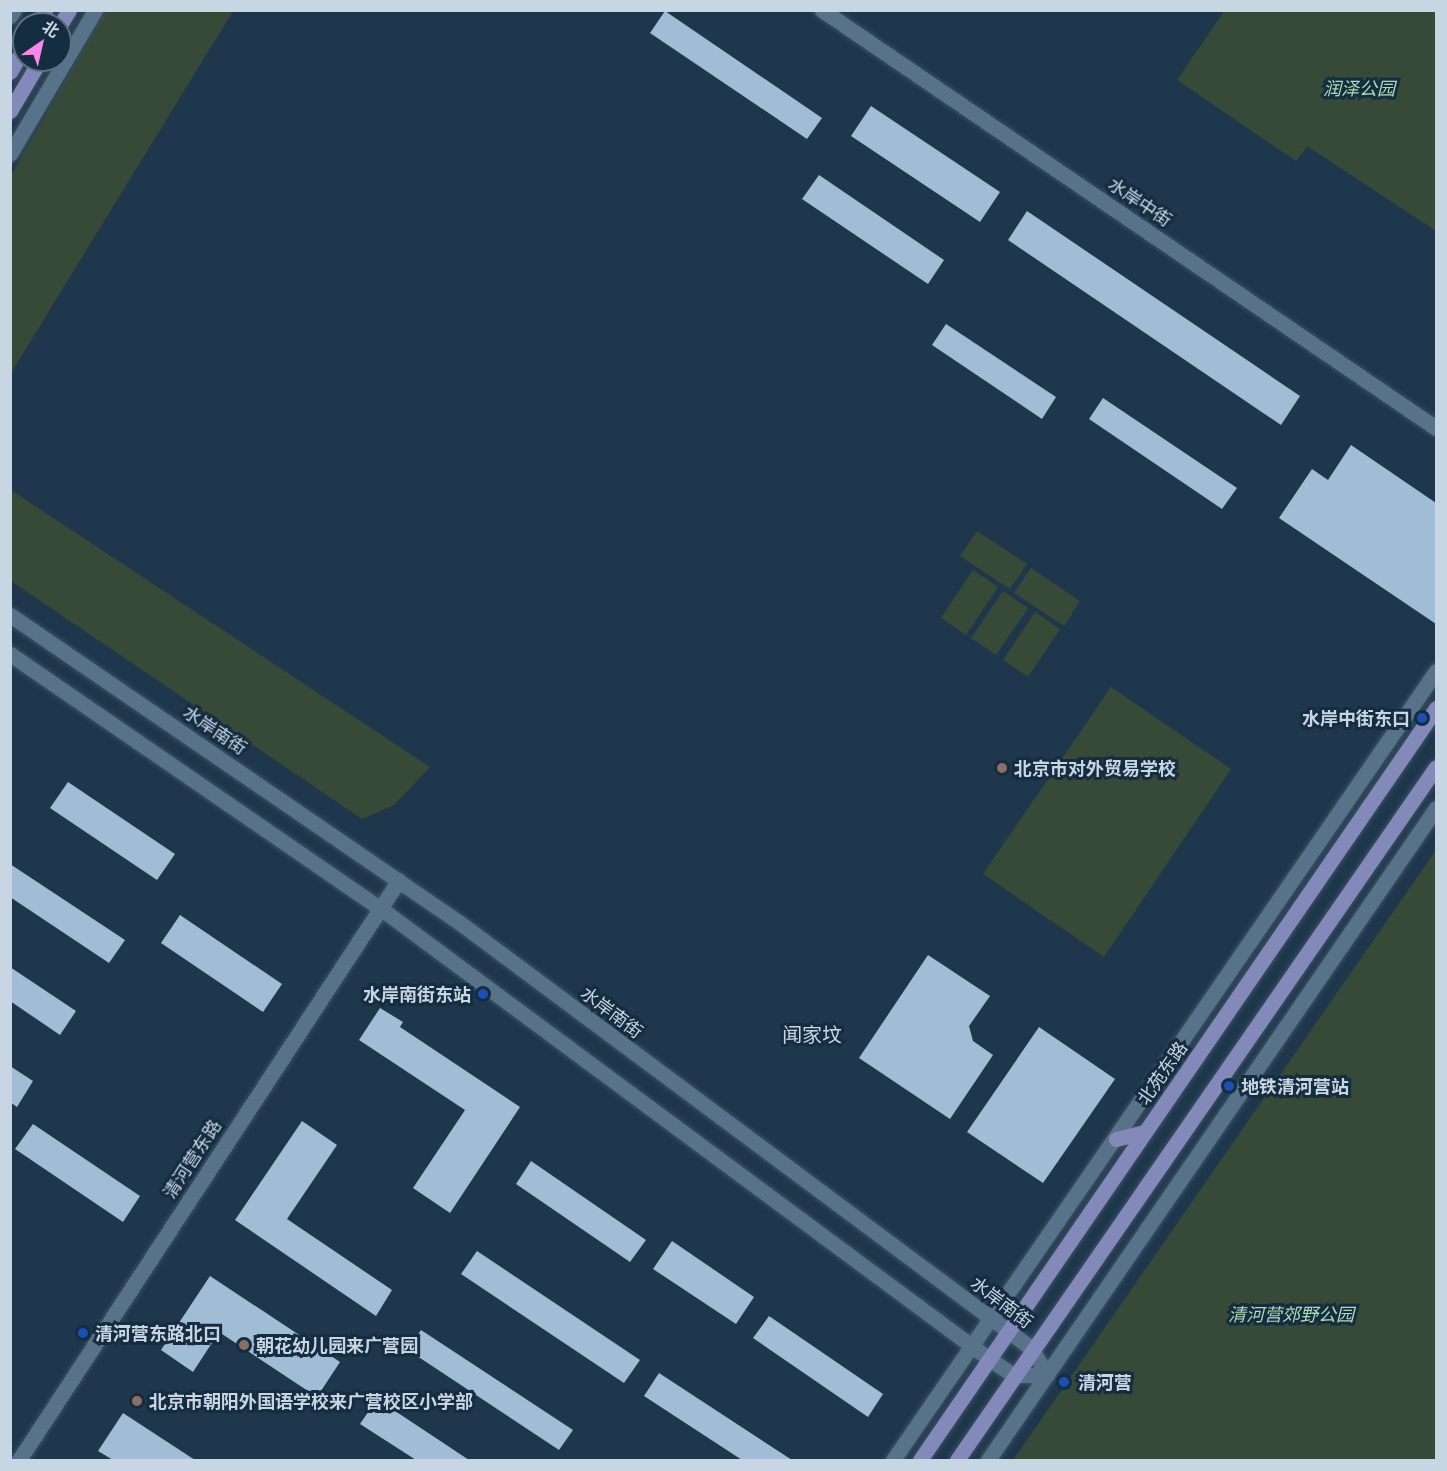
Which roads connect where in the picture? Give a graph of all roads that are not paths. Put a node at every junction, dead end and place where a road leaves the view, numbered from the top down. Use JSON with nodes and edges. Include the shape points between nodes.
{"nodes":[{"id":1,"x":14,"y":10,"type":"edge"},
{"id":2,"x":95,"y":10,"type":"edge"},
{"id":3,"x":822,"y":10,"type":"edge"},
{"id":4,"x":10,"y":16,"type":"edge"},
{"id":5,"x":33,"y":72,"type":"edge"},
{"id":6,"x":10,"y":111,"type":"edge"},
{"id":7,"x":10,"y":154,"type":"edge"},
{"id":8,"x":1437,"y":428,"type":"edge"},
{"id":9,"x":10,"y":615,"type":"edge"},
{"id":10,"x":10,"y":654,"type":"edge"},
{"id":11,"x":1437,"y":671,"type":"edge"},
{"id":12,"x":1437,"y":708,"type":"edge"},
{"id":13,"x":1437,"y":767,"type":"edge"},
{"id":14,"x":1431,"y":781,"type":"edge"},
{"id":15,"x":1437,"y":808,"type":"edge"},
{"id":16,"x":399,"y":880,"type":"junction"},
{"id":17,"x":380,"y":908,"type":"junction"},
{"id":18,"x":1144,"y":1132,"type":"junction"},
{"id":19,"x":1116,"y":1139,"type":"junction"},
{"id":20,"x":991,"y":1318,"type":"junction"},
{"id":21,"x":1008,"y":1330,"type":"junction"},
{"id":22,"x":972,"y":1345,"type":"junction"},
{"id":23,"x":1032,"y":1348,"type":"junction"},
{"id":24,"x":988,"y":1358,"type":"junction"},
{"id":25,"x":1013,"y":1375,"type":"junction"},
{"id":26,"x":1047,"y":1375,"type":"junction"},
{"id":27,"x":19,"y":1461,"type":"edge"},
{"id":28,"x":893,"y":1461,"type":"edge"},
{"id":29,"x":920,"y":1461,"type":"edge"},
{"id":30,"x":957,"y":1461,"type":"edge"},
{"id":31,"x":988,"y":1461,"type":"edge"}],
"edges":[{"from":1,"to":4,"type":"street"},
{"from":2,"to":7,"type":"street"},
{"from":3,"to":8,"type":"street","name":"水岸中街"},
{"from":5,"to":6,"type":"main road"},
{"from":9,"to":16,"type":"street","name":"水岸南街"},
{"from":10,"to":17,"type":"street"},
{"from":11,"to":19,"type":"street"},
{"from":12,"to":18,"type":"main road","name":"北苑东路"},
{"from":13,"to":14,"type":"main road"},
{"from":14,"to":23,"type":"main road"},
{"from":15,"to":26,"type":"street"},
{"from":16,"to":17,"type":"street","name":"清河营东路"},
{"from":16,"to":20,"type":"street","name":"水岸南街"},
{"from":17,"to":22,"type":"street"},
{"from":17,"to":27,"type":"street","name":"清河营东路"},
{"from":18,"to":19,"type":"main road"},
{"from":18,"to":21,"type":"main road","name":"北苑东路"},
{"from":19,"to":20,"type":"street"},
{"from":20,"to":21,"type":"street","name":"水岸南街"},
{"from":20,"to":22,"type":"street"},
{"from":21,"to":23,"type":"street","name":"水岸南街"},
{"from":21,"to":24,"type":"main road","name":"北苑东路"},
{"from":22,"to":24,"type":"street"},
{"from":22,"to":28,"type":"street"},
{"from":23,"to":25,"type":"main road"},
{"from":23,"to":26,"type":"street","name":"水岸南街"},
{"from":24,"to":25,"type":"street"},
{"from":24,"to":29,"type":"main road","name":"北苑东路"},
{"from":25,"to":26,"type":"street"},
{"from":25,"to":30,"type":"main road"},
{"from":26,"to":31,"type":"street"}]}
